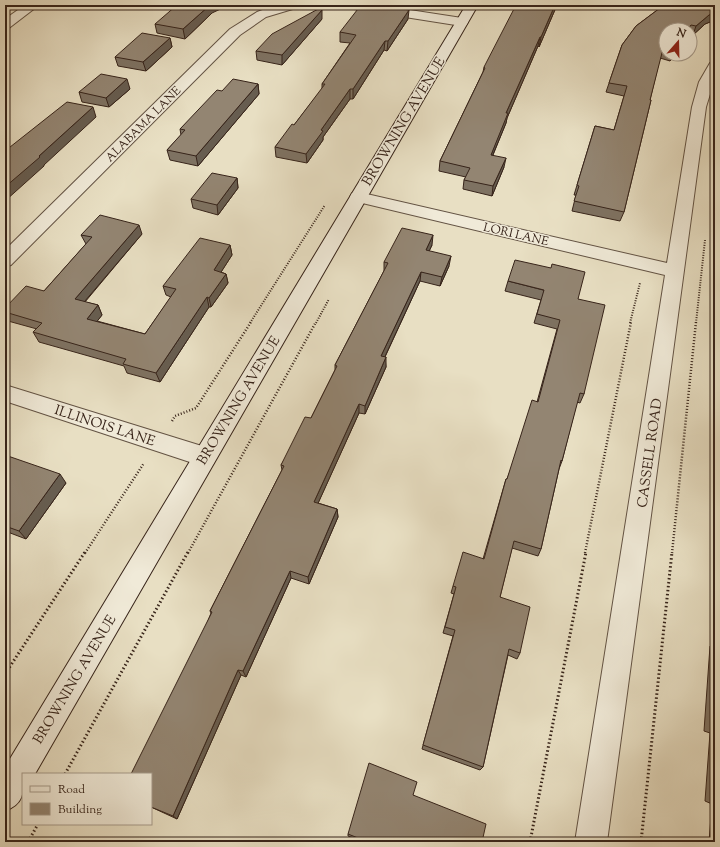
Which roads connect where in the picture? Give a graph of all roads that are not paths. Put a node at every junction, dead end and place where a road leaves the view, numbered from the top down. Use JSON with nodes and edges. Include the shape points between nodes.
{"nodes":[{"id":1,"x":33,"y":5,"type":"edge"},
{"id":2,"x":292,"y":5,"type":"edge"},
{"id":3,"x":354,"y":5,"type":"edge"},
{"id":4,"x":467,"y":13,"type":"edge"},
{"id":5,"x":5,"y":24,"type":"edge"},
{"id":6,"x":715,"y":66,"type":"edge"},
{"id":7,"x":358,"y":197,"type":"junction"},
{"id":8,"x":5,"y":261,"type":"edge"},
{"id":9,"x":674,"y":270,"type":"junction"},
{"id":10,"x":5,"y":393,"type":"edge"},
{"id":11,"x":205,"y":457,"type":"junction"},
{"id":12,"x":5,"y":796,"type":"edge"},
{"id":13,"x":591,"y":842,"type":"edge"}],
"edges":[{"from":1,"to":5,"type":"street"},
{"from":2,"to":8,"type":"street","name":"ALABAMA LANE","via":[[263,13],[235,32]]},
{"from":3,"to":4,"type":"street"},
{"from":4,"to":7,"type":"street","name":"BROWNING AVENUE"},
{"from":6,"to":9,"type":"street","name":"CASSELL ROAD","via":[[706,82],[699,108]]},
{"from":7,"to":9,"type":"street","name":"LORI LANE"},
{"from":7,"to":11,"type":"street","name":"BROWNING AVENUE"},
{"from":9,"to":13,"type":"street","name":"CASSELL ROAD","via":[[662,368]]},
{"from":10,"to":11,"type":"street","name":"ILLINOIS LANE"},
{"from":11,"to":12,"type":"street","name":"BROWNING AVENUE"}]}
